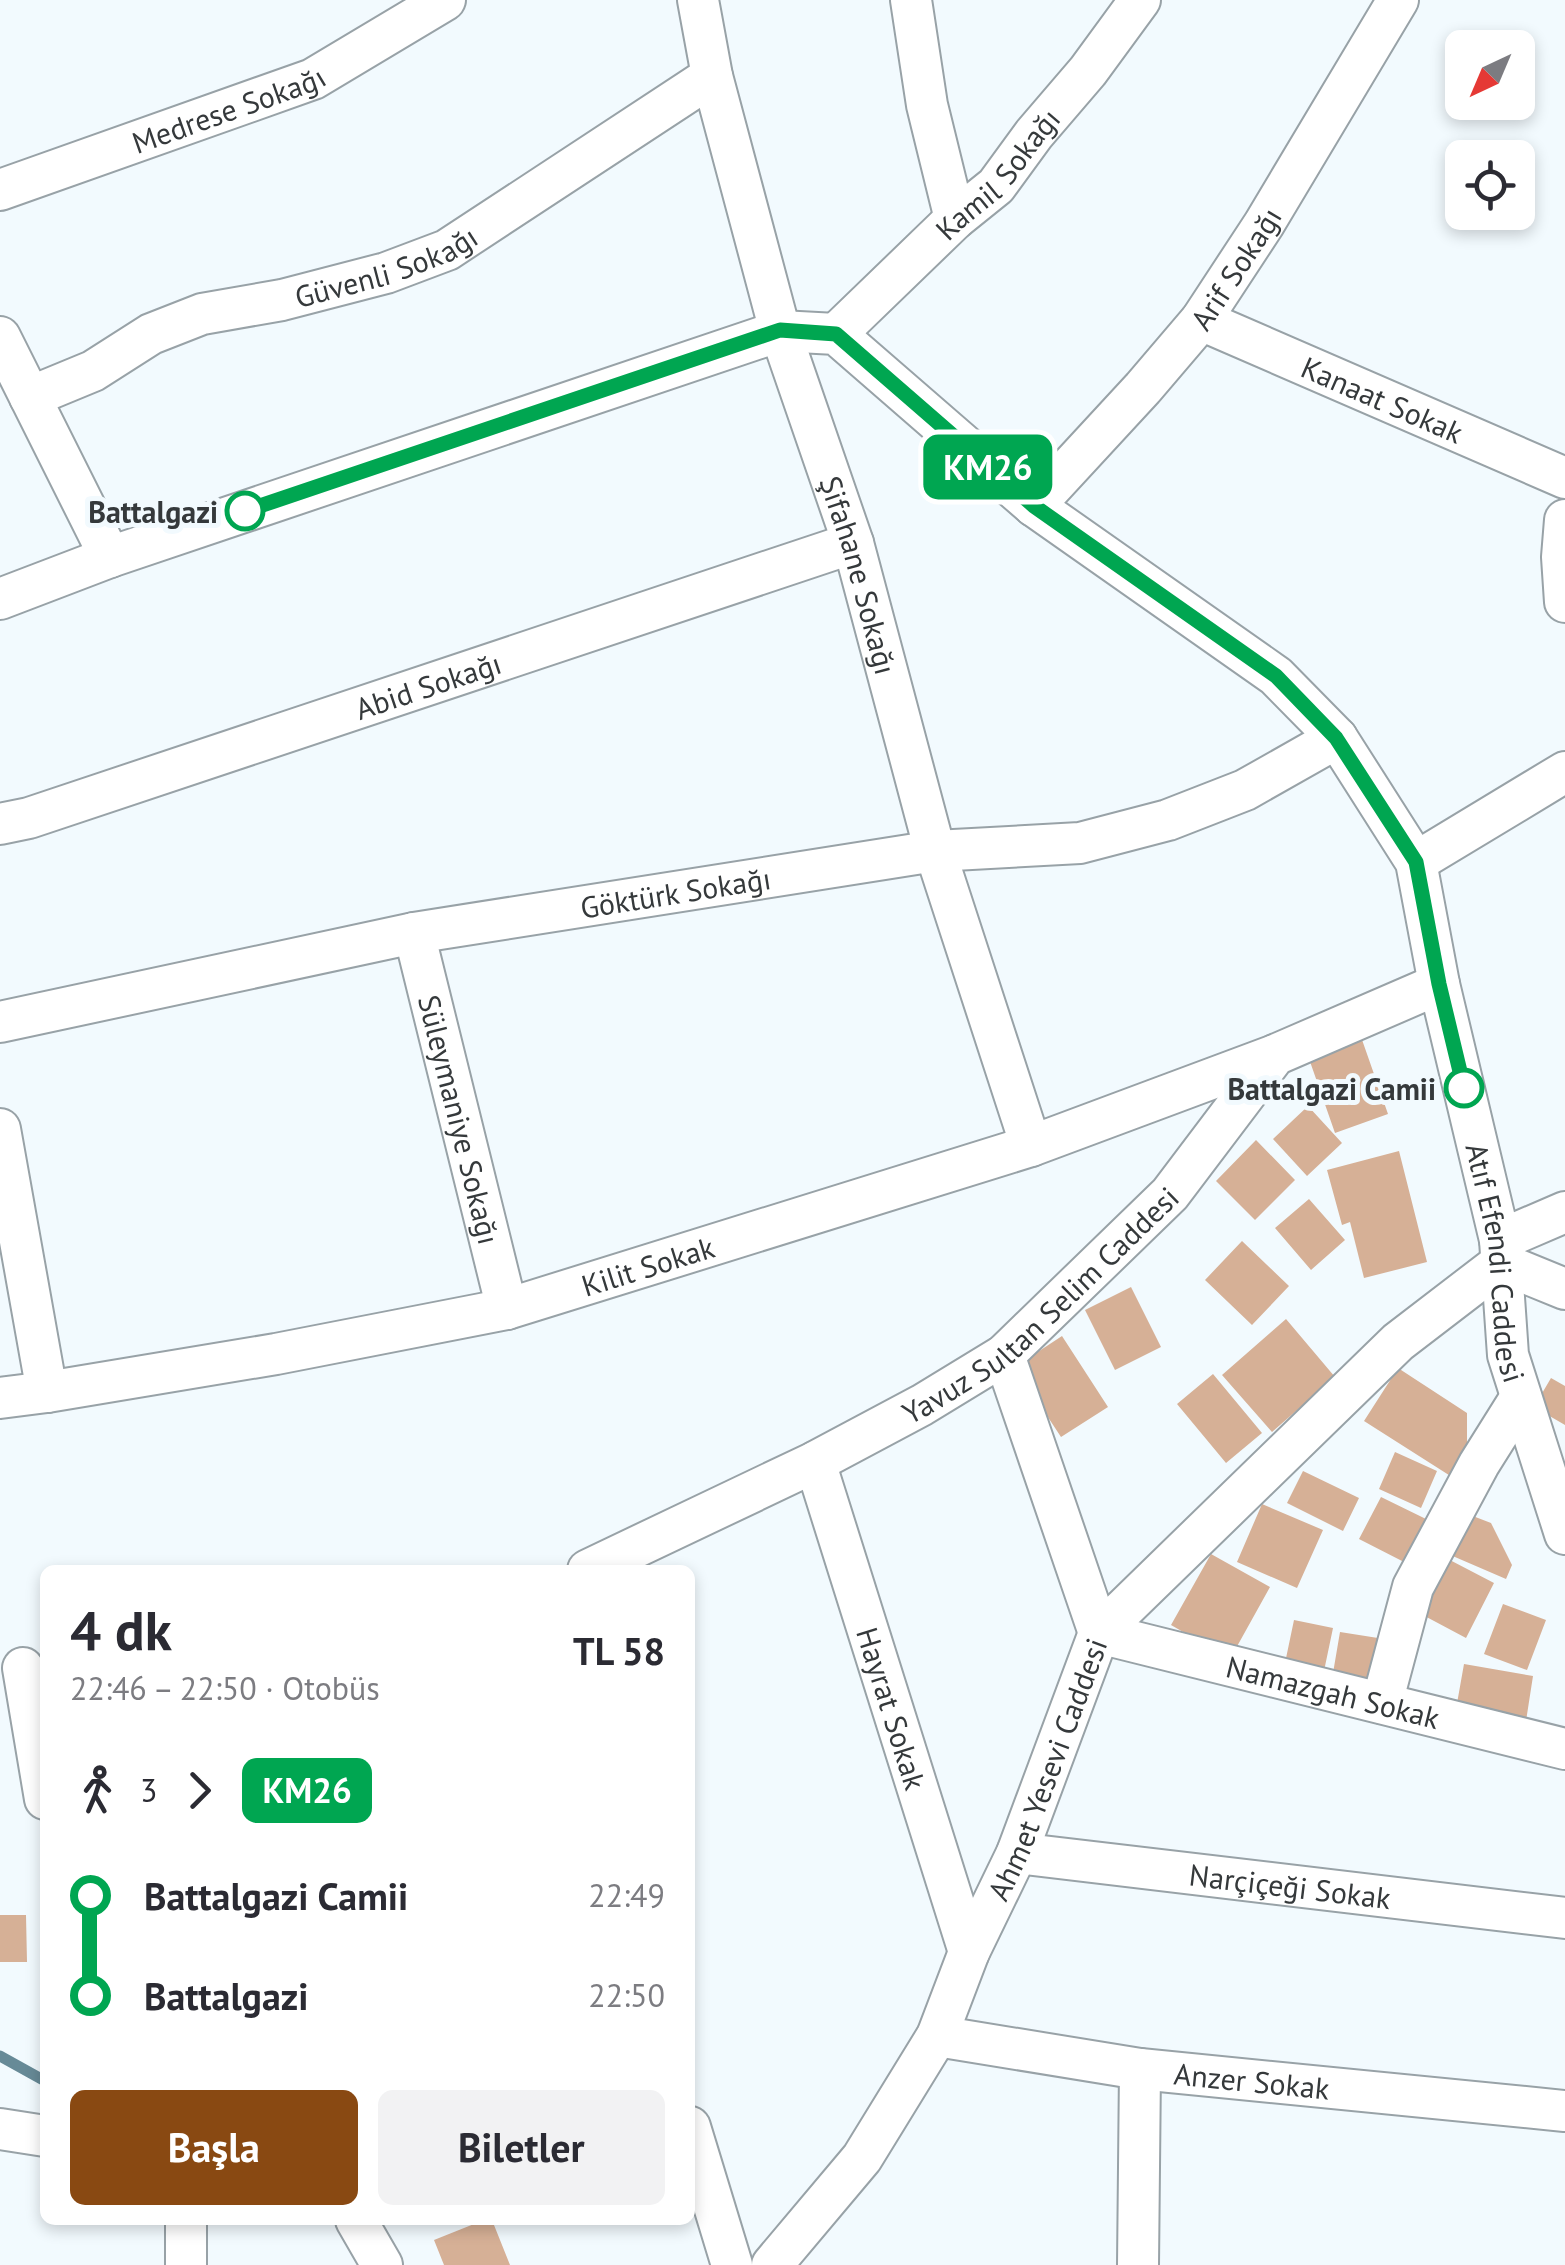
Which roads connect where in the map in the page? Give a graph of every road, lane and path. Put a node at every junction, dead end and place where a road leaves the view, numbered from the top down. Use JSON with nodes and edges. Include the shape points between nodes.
{"nodes":[{"id":1,"x":445,"y":0,"type":"edge"},
{"id":2,"x":698,"y":0,"type":"edge"},
{"id":3,"x":911,"y":0,"type":"edge"},
{"id":4,"x":1140,"y":0,"type":"edge"},
{"id":5,"x":1398,"y":0,"type":"edge"},
{"id":6,"x":712,"y":76,"type":"junction"},
{"id":7,"x":0,"y":190,"type":"edge"},
{"id":8,"x":955,"y":219,"type":"junction"},
{"id":9,"x":1201,"y":320,"type":"junction"},
{"id":10,"x":780,"y":330,"type":"junction"},
{"id":11,"x":836,"y":334,"type":"junction"},
{"id":12,"x":0,"y":337,"type":"edge"},
{"id":13,"x":30,"y":396,"type":"junction"},
{"id":14,"x":1565,"y":478,"type":"edge"},
{"id":15,"x":1034,"y":506,"type":"junction"},
{"id":16,"x":1565,"y":520,"type":"edge"},
{"id":17,"x":853,"y":543,"type":"junction"},
{"id":18,"x":110,"y":557,"type":"junction"},
{"id":19,"x":0,"y":599,"type":"edge"},
{"id":20,"x":1565,"y":602,"type":"edge"},
{"id":21,"x":1336,"y":738,"type":"junction"},
{"id":22,"x":1565,"y":772,"type":"edge"},
{"id":23,"x":0,"y":824,"type":"edge"},
{"id":24,"x":935,"y":852,"type":"junction"},
{"id":25,"x":1416,"y":862,"type":"junction"},
{"id":26,"x":414,"y":932,"type":"junction"},
{"id":27,"x":1439,"y":984,"type":"junction"},
{"id":28,"x":0,"y":1022,"type":"edge"},
{"id":29,"x":1275,"y":1055,"type":"junction"},
{"id":30,"x":0,"y":1129,"type":"edge"},
{"id":31,"x":1031,"y":1146,"type":"junction"},
{"id":32,"x":1565,"y":1212,"type":"edge"},
{"id":33,"x":1500,"y":1252,"type":"junction"},
{"id":34,"x":1565,"y":1289,"type":"edge"},
{"id":35,"x":507,"y":1309,"type":"junction"},
{"id":36,"x":1004,"y":1355,"type":"junction"},
{"id":37,"x":47,"y":1392,"type":"junction"},
{"id":38,"x":1522,"y":1396,"type":"junction"},
{"id":39,"x":0,"y":1398,"type":"edge"},
{"id":40,"x":815,"y":1462,"type":"junction"},
{"id":41,"x":1562,"y":1517,"type":"edge"},
{"id":42,"x":599,"y":1565,"type":"edge"},
{"id":43,"x":1100,"y":1633,"type":"junction"},
{"id":44,"x":23,"y":1668,"type":"edge"},
{"id":45,"x":1382,"y":1703,"type":"junction"},
{"id":46,"x":1565,"y":1749,"type":"edge"},
{"id":47,"x":40,"y":1769,"type":"edge"},
{"id":48,"x":1017,"y":1853,"type":"junction"},
{"id":49,"x":1565,"y":1918,"type":"edge"},
{"id":50,"x":968,"y":1952,"type":"junction"},
{"id":51,"x":937,"y":2036,"type":"junction"},
{"id":52,"x":1140,"y":2069,"type":"junction"},
{"id":53,"x":1565,"y":2111,"type":"edge"},
{"id":54,"x":0,"y":2129,"type":"edge"},
{"id":55,"x":40,"y":2135,"type":"edge"},
{"id":56,"x":695,"y":2143,"type":"edge"},
{"id":57,"x":186,"y":2225,"type":"edge"},
{"id":58,"x":359,"y":2225,"type":"edge"},
{"id":59,"x":186,"y":2265,"type":"edge"},
{"id":60,"x":382,"y":2265,"type":"edge"},
{"id":61,"x":732,"y":2265,"type":"edge"},
{"id":62,"x":772,"y":2265,"type":"edge"},
{"id":63,"x":1138,"y":2265,"type":"edge"}],
"edges":[{"from":1,"to":7,"type":"street","name":"Medrese Sokağı","via":[[313,79]]},
{"from":2,"to":6,"type":"street","name":"Şifahane Sokağı"},
{"from":3,"to":8,"type":"street","via":[[926,105]]},
{"from":4,"to":8,"type":"street","name":"Kamil Sokağı","via":[[996,186]]},
{"from":5,"to":9,"type":"street","name":"Arif Sokağı"},
{"from":6,"to":10,"type":"street","name":"Şifahane Sokağı"},
{"from":6,"to":13,"type":"street","name":"Güvenli Sokağı","via":[[448,250],[386,273],[202,314]]},
{"from":8,"to":11,"type":"street","name":"Kamil Sokağı"},
{"from":9,"to":14,"type":"street","name":"Kanaat Sokak"},
{"from":9,"to":15,"type":"street","name":"Arif Sokağı"},
{"from":10,"to":11,"type":"street"},
{"from":10,"to":17,"type":"street","name":"Şifahane Sokağı"},
{"from":10,"to":18,"type":"street"},
{"from":11,"to":15,"type":"street","name":"Atıf Efendi Caddesi"},
{"from":12,"to":13,"type":"street"},
{"from":13,"to":18,"type":"street"},
{"from":15,"to":21,"type":"street","name":"Atıf Efendi Caddesi","via":[[1276,676]]},
{"from":16,"to":20,"type":"street"},
{"from":17,"to":23,"type":"street","name":"Abid Sokağı"},
{"from":17,"to":24,"type":"street","name":"Şifahane Sokağı"},
{"from":18,"to":19,"type":"street"},
{"from":21,"to":24,"type":"street","name":"Göktürk Sokağı","via":[[1245,790],[1168,820],[1080,844]]},
{"from":21,"to":25,"type":"street","name":"Atıf Efendi Caddesi"},
{"from":22,"to":25,"type":"street"},
{"from":24,"to":26,"type":"street","name":"Göktürk Sokağı"},
{"from":24,"to":31,"type":"street","name":"Şifahane Sokağı"},
{"from":25,"to":27,"type":"street","name":"Atıf Efendi Caddesi"},
{"from":26,"to":28,"type":"street","name":"Göktürk Sokağı"},
{"from":26,"to":35,"type":"street","name":"Süleymaniye Sokağı"},
{"from":27,"to":29,"type":"street","name":"Yavuz Sultan Selim Caddesi"},
{"from":27,"to":33,"type":"street","name":"Atıf Efendi Caddesi"},
{"from":29,"to":31,"type":"street","name":"Kilit Sokak"},
{"from":29,"to":36,"type":"street","name":"Yavuz Sultan Selim Caddesi","via":[[1170,1194]]},
{"from":30,"to":37,"type":"street"},
{"from":31,"to":35,"type":"street","name":"Kilit Sokak"},
{"from":32,"to":33,"type":"street","name":"Ahmet Yesevi Caddesi"},
{"from":33,"to":34,"type":"street"},
{"from":33,"to":38,"type":"street","name":"Atıf Efendi Caddesi","via":[[1508,1355]]},
{"from":33,"to":43,"type":"street","name":"Ahmet Yesevi Caddesi","via":[[1398,1342]]},
{"from":35,"to":37,"type":"street","name":"Kilit Sokak"},
{"from":36,"to":40,"type":"street","name":"Yavuz Sultan Selim Caddesi"},
{"from":36,"to":43,"type":"street"},
{"from":37,"to":39,"type":"street","name":"Kilit Sokak"},
{"from":38,"to":41,"type":"street","name":"Atıf Efendi Caddesi"},
{"from":38,"to":45,"type":"street","via":[[1413,1588]]},
{"from":40,"to":42,"type":"street","name":"Yavuz Sultan Selim Caddesi"},
{"from":40,"to":50,"type":"street","name":"Hayrat Sokak"},
{"from":43,"to":45,"type":"street","name":"Namazgah Sokak"},
{"from":43,"to":48,"type":"street","name":"Ahmet Yesevi Caddesi"},
{"from":44,"to":47,"type":"street"},
{"from":45,"to":46,"type":"street","name":"Namazgah Sokak"},
{"from":48,"to":49,"type":"street","name":"Narçiçeği Sokak"},
{"from":48,"to":50,"type":"street","name":"Ahmet Yesevi Caddesi"},
{"from":50,"to":51,"type":"street","name":"Ahmet Yesevi Caddesi"},
{"from":51,"to":52,"type":"street","name":"Anzer Sokak"},
{"from":51,"to":62,"type":"street","name":"Ahmet Yesevi Caddesi","via":[[862,2158]]},
{"from":52,"to":53,"type":"street","name":"Anzer Sokak"},
{"from":52,"to":63,"type":"street"},
{"from":54,"to":55,"type":"street"},
{"from":56,"to":61,"type":"street"},
{"from":57,"to":59,"type":"street"},
{"from":58,"to":60,"type":"street"}]}
